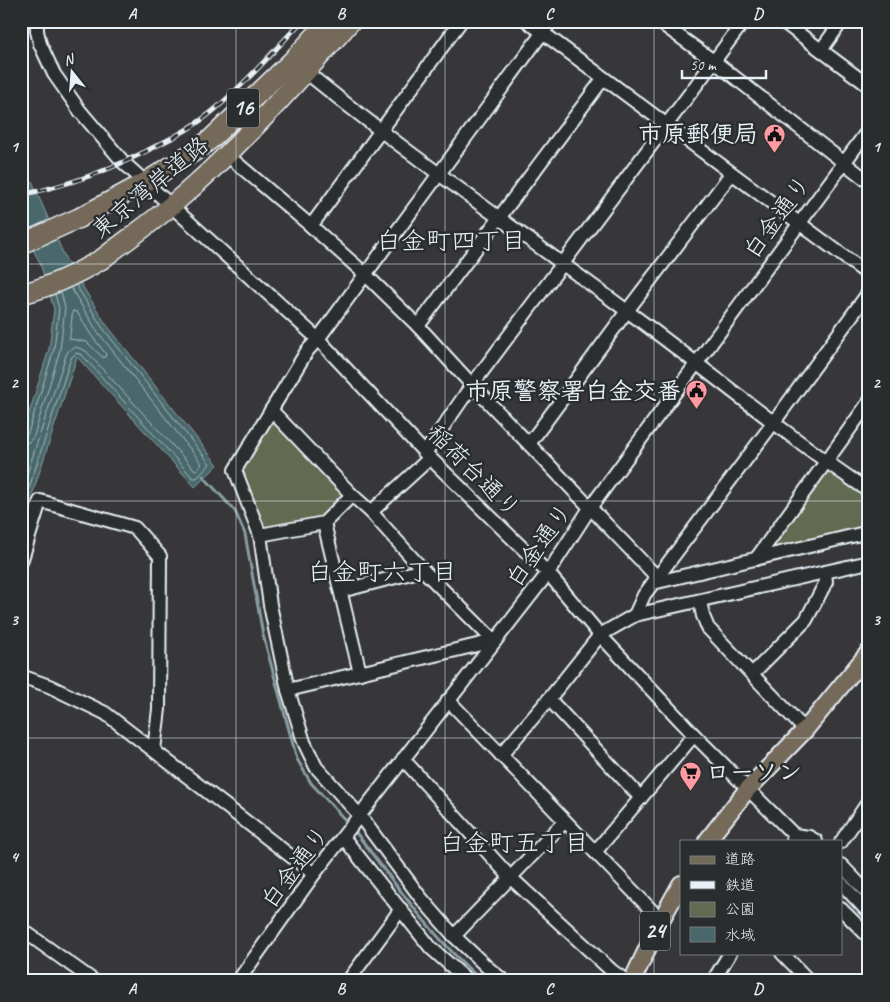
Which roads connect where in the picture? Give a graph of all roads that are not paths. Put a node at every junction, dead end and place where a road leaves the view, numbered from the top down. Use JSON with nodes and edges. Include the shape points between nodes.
{"nodes":[{"id":1,"x":37,"y":21,"type":"edge"},
{"id":2,"x":329,"y":21,"type":"edge"},
{"id":3,"x":351,"y":21,"type":"edge"},
{"id":4,"x":461,"y":21,"type":"edge"},
{"id":5,"x":527,"y":21,"type":"edge"},
{"id":6,"x":551,"y":21,"type":"edge"},
{"id":7,"x":658,"y":21,"type":"edge"},
{"id":8,"x":744,"y":21,"type":"edge"},
{"id":9,"x":782,"y":21,"type":"edge"},
{"id":10,"x":842,"y":21,"type":"edge"},
{"id":11,"x":542,"y":33,"type":"junction"},
{"id":12,"x":821,"y":50,"type":"junction"},
{"id":13,"x":715,"y":62,"type":"junction"},
{"id":14,"x":299,"y":67,"type":"junction"},
{"id":15,"x":603,"y":79,"type":"junction"},
{"id":16,"x":869,"y":86,"type":"edge"},
{"id":17,"x":667,"y":126,"type":"junction"},
{"id":18,"x":869,"y":128,"type":"edge"},
{"id":19,"x":381,"y":131,"type":"junction"},
{"id":20,"x":227,"y":155,"type":"junction"},
{"id":21,"x":843,"y":163,"type":"junction"},
{"id":22,"x":439,"y":174,"type":"junction"},
{"id":23,"x":731,"y":174,"type":"junction"},
{"id":24,"x":146,"y":182,"type":"junction"},
{"id":25,"x":869,"y":182,"type":"edge"},
{"id":26,"x":171,"y":206,"type":"junction"},
{"id":27,"x":498,"y":218,"type":"junction"},
{"id":28,"x":798,"y":224,"type":"junction"},
{"id":29,"x":311,"y":226,"type":"junction"},
{"id":30,"x":21,"y":244,"type":"edge"},
{"id":31,"x":562,"y":264,"type":"junction"},
{"id":32,"x":365,"y":274,"type":"junction"},
{"id":33,"x":869,"y":275,"type":"edge"},
{"id":34,"x":869,"y":292,"type":"edge"},
{"id":35,"x":26,"y":293,"type":"edge"},
{"id":36,"x":627,"y":311,"type":"junction"},
{"id":37,"x":418,"y":326,"type":"junction"},
{"id":38,"x":318,"y":339,"type":"junction"},
{"id":39,"x":697,"y":364,"type":"junction"},
{"id":40,"x":472,"y":385,"type":"junction"},
{"id":41,"x":869,"y":402,"type":"edge"},
{"id":42,"x":271,"y":410,"type":"junction"},
{"id":43,"x":774,"y":422,"type":"junction"},
{"id":44,"x":529,"y":444,"type":"junction"},
{"id":45,"x":427,"y":456,"type":"junction"},
{"id":46,"x":825,"y":462,"type":"junction"},
{"id":47,"x":869,"y":491,"type":"edge"},
{"id":48,"x":352,"y":495,"type":"junction"},
{"id":49,"x":590,"y":508,"type":"junction"},
{"id":50,"x":371,"y":512,"type":"junction"},
{"id":51,"x":324,"y":523,"type":"junction"},
{"id":52,"x":869,"y":532,"type":"edge"},
{"id":53,"x":260,"y":535,"type":"junction"},
{"id":54,"x":756,"y":559,"type":"junction"},
{"id":55,"x":21,"y":562,"type":"edge"},
{"id":56,"x":869,"y":562,"type":"edge"},
{"id":57,"x":423,"y":570,"type":"junction"},
{"id":58,"x":825,"y":572,"type":"junction"},
{"id":59,"x":548,"y":573,"type":"junction"},
{"id":60,"x":655,"y":580,"type":"junction"},
{"id":61,"x":341,"y":591,"type":"junction"},
{"id":62,"x":700,"y":601,"type":"junction"},
{"id":63,"x":635,"y":615,"type":"junction"},
{"id":64,"x":600,"y":635,"type":"junction"},
{"id":65,"x":494,"y":641,"type":"junction"},
{"id":66,"x":867,"y":660,"type":"edge"},
{"id":67,"x":360,"y":673,"type":"junction"},
{"id":68,"x":752,"y":674,"type":"junction"},
{"id":69,"x":21,"y":676,"type":"edge"},
{"id":70,"x":288,"y":690,"type":"junction"},
{"id":71,"x":448,"y":700,"type":"junction"},
{"id":72,"x":549,"y":700,"type":"junction"},
{"id":73,"x":805,"y":730,"type":"junction"},
{"id":74,"x":694,"y":735,"type":"junction"},
{"id":75,"x":154,"y":750,"type":"junction"},
{"id":76,"x":501,"y":755,"type":"junction"},
{"id":77,"x":403,"y":758,"type":"junction"},
{"id":78,"x":746,"y":790,"type":"junction"},
{"id":79,"x":641,"y":798,"type":"junction"},
{"id":80,"x":869,"y":801,"type":"edge"},
{"id":81,"x":360,"y":816,"type":"junction"},
{"id":82,"x":565,"y":821,"type":"junction"},
{"id":83,"x":343,"y":837,"type":"junction"},
{"id":84,"x":795,"y":839,"type":"edge"},
{"id":85,"x":708,"y":840,"type":"edge"},
{"id":86,"x":814,"y":840,"type":"edge"},
{"id":87,"x":842,"y":841,"type":"edge"},
{"id":88,"x":596,"y":852,"type":"junction"},
{"id":89,"x":842,"y":866,"type":"edge"},
{"id":90,"x":314,"y":874,"type":"junction"},
{"id":91,"x":510,"y":877,"type":"junction"},
{"id":92,"x":842,"y":884,"type":"edge"},
{"id":93,"x":680,"y":886,"type":"edge"},
{"id":94,"x":869,"y":894,"type":"edge"},
{"id":95,"x":400,"y":909,"type":"junction"},
{"id":96,"x":842,"y":909,"type":"edge"},
{"id":97,"x":869,"y":913,"type":"edge"},
{"id":98,"x":661,"y":920,"type":"junction"},
{"id":99,"x":21,"y":929,"type":"edge"},
{"id":100,"x":454,"y":936,"type":"junction"},
{"id":101,"x":869,"y":937,"type":"edge"},
{"id":102,"x":729,"y":954,"type":"edge"},
{"id":103,"x":783,"y":954,"type":"edge"},
{"id":104,"x":455,"y":970,"type":"junction"},
{"id":105,"x":802,"y":978,"type":"edge"},
{"id":106,"x":94,"y":981,"type":"edge"},
{"id":107,"x":238,"y":981,"type":"edge"},
{"id":108,"x":348,"y":981,"type":"edge"},
{"id":109,"x":447,"y":981,"type":"edge"},
{"id":110,"x":468,"y":981,"type":"edge"},
{"id":111,"x":504,"y":981,"type":"edge"},
{"id":112,"x":626,"y":981,"type":"edge"},
{"id":113,"x":632,"y":981,"type":"edge"},
{"id":114,"x":713,"y":981,"type":"edge"}],
"edges":[{"from":1,"to":24,"type":"street","name":"稲荷台通り","via":[[40,44],[54,74],[118,156]]},
{"from":2,"to":14,"type":"highway","name":"東京湾岸道路","number":"16"},
{"from":3,"to":14,"type":"highway","name":"東京湾岸道路","number":"16"},
{"from":4,"to":19,"type":"street"},
{"from":5,"to":11,"type":"street"},
{"from":6,"to":11,"type":"street"},
{"from":7,"to":13,"type":"street"},
{"from":8,"to":13,"type":"street"},
{"from":9,"to":12,"type":"street"},
{"from":10,"to":12,"type":"street"},
{"from":11,"to":15,"type":"street"},
{"from":11,"to":22,"type":"street"},
{"from":12,"to":16,"type":"street"},
{"from":13,"to":17,"type":"street"},
{"from":13,"to":21,"type":"street"},
{"from":14,"to":19,"type":"street"},
{"from":14,"to":20,"type":"highway","name":"東京湾岸道路","number":"16"},
{"from":14,"to":24,"type":"highway","name":"東京湾岸道路","number":"16","via":[[211,139]]},
{"from":15,"to":17,"type":"street"},
{"from":15,"to":27,"type":"street"},
{"from":17,"to":23,"type":"street"},
{"from":17,"to":31,"type":"street"},
{"from":18,"to":21,"type":"street","name":"白金通り"},
{"from":19,"to":22,"type":"street"},
{"from":19,"to":29,"type":"street"},
{"from":20,"to":26,"type":"highway","name":"東京湾岸道路","number":"16"},
{"from":20,"to":29,"type":"street"},
{"from":21,"to":25,"type":"street"},
{"from":21,"to":28,"type":"street","name":"白金通り"},
{"from":22,"to":27,"type":"street"},
{"from":22,"to":32,"type":"street"},
{"from":23,"to":28,"type":"street"},
{"from":23,"to":36,"type":"street"},
{"from":24,"to":26,"type":"street","name":"稲荷台通り"},
{"from":24,"to":30,"type":"highway","name":"東京湾岸道路","number":"16"},
{"from":26,"to":35,"type":"highway","name":"東京湾岸道路","number":"16","via":[[102,259]]},
{"from":26,"to":38,"type":"street","name":"稲荷台通り"},
{"from":27,"to":31,"type":"street"},
{"from":27,"to":37,"type":"street"},
{"from":28,"to":33,"type":"street"},
{"from":28,"to":39,"type":"street","name":"白金通り"},
{"from":29,"to":32,"type":"street"},
{"from":31,"to":36,"type":"street"},
{"from":31,"to":40,"type":"street"},
{"from":32,"to":37,"type":"street"},
{"from":32,"to":38,"type":"street"},
{"from":34,"to":43,"type":"street"},
{"from":36,"to":39,"type":"street"},
{"from":36,"to":44,"type":"street"},
{"from":37,"to":40,"type":"street"},
{"from":38,"to":42,"type":"street","via":[[307,351]]},
{"from":38,"to":45,"type":"street","name":"稲荷台通り"},
{"from":39,"to":43,"type":"street"},
{"from":39,"to":49,"type":"street","name":"白金通り"},
{"from":40,"to":44,"type":"street"},
{"from":40,"to":45,"type":"street"},
{"from":41,"to":46,"type":"street"},
{"from":42,"to":48,"type":"street"},
{"from":42,"to":53,"type":"street","via":[[235,470]]},
{"from":43,"to":46,"type":"street"},
{"from":43,"to":60,"type":"street"},
{"from":44,"to":49,"type":"street"},
{"from":45,"to":50,"type":"street"},
{"from":45,"to":59,"type":"street","name":"稲荷台通り"},
{"from":46,"to":47,"type":"street"},
{"from":46,"to":54,"type":"street"},
{"from":48,"to":50,"type":"street"},
{"from":48,"to":51,"type":"street"},
{"from":49,"to":59,"type":"street","name":"白金通り"},
{"from":49,"to":60,"type":"street"},
{"from":50,"to":57,"type":"street"},
{"from":51,"to":53,"type":"street"},
{"from":51,"to":61,"type":"street"},
{"from":52,"to":54,"type":"street"},
{"from":53,"to":70,"type":"street","via":[[270,606]]},
{"from":54,"to":60,"type":"street"},
{"from":55,"to":75,"type":"street","via":[[40,501],[135,528],[160,556],[159,709]]},
{"from":56,"to":58,"type":"street"},
{"from":57,"to":61,"type":"street"},
{"from":57,"to":65,"type":"street"},
{"from":58,"to":62,"type":"street"},
{"from":58,"to":68,"type":"street","via":[[826,582],[806,620]]},
{"from":59,"to":64,"type":"street","name":"稲荷台通り"},
{"from":59,"to":65,"type":"street","name":"白金通り"},
{"from":60,"to":63,"type":"street"},
{"from":61,"to":67,"type":"street"},
{"from":62,"to":63,"type":"street"},
{"from":62,"to":68,"type":"street","via":[[708,628]]},
{"from":63,"to":64,"type":"street"},
{"from":64,"to":72,"type":"street"},
{"from":64,"to":74,"type":"street","name":"稲荷台通り"},
{"from":65,"to":67,"type":"street"},
{"from":65,"to":71,"type":"street","name":"白金通り"},
{"from":66,"to":73,"type":"main road"},
{"from":67,"to":70,"type":"street"},
{"from":68,"to":73,"type":"street"},
{"from":69,"to":75,"type":"street","via":[[56,689],[105,714]]},
{"from":70,"to":81,"type":"street","via":[[304,742],[316,767]]},
{"from":71,"to":76,"type":"street"},
{"from":71,"to":77,"type":"street","name":"白金通り"},
{"from":72,"to":76,"type":"street"},
{"from":72,"to":79,"type":"street"},
{"from":73,"to":78,"type":"main road"},
{"from":74,"to":78,"type":"street","name":"稲荷台通り"},
{"from":74,"to":79,"type":"street"},
{"from":75,"to":90,"type":"street"},
{"from":76,"to":82,"type":"street"},
{"from":77,"to":81,"type":"street","name":"白金通り"},
{"from":77,"to":91,"type":"street"},
{"from":78,"to":84,"type":"street","name":"稲荷台通り"},
{"from":78,"to":85,"type":"main road"},
{"from":79,"to":88,"type":"street"},
{"from":80,"to":87,"type":"street"},
{"from":81,"to":83,"type":"street","name":"白金通り"},
{"from":81,"to":100,"type":"street","via":[[421,898]]},
{"from":82,"to":88,"type":"street"},
{"from":82,"to":91,"type":"street"},
{"from":83,"to":90,"type":"street","name":"白金通り"},
{"from":83,"to":95,"type":"street"},
{"from":84,"to":86,"type":"street","via":[[809,837]]},
{"from":88,"to":98,"type":"street"},
{"from":89,"to":94,"type":"street"},
{"from":90,"to":107,"type":"street","name":"白金通り"},
{"from":91,"to":100,"type":"street"},
{"from":91,"to":112,"type":"street"},
{"from":92,"to":97,"type":"street"},
{"from":93,"to":98,"type":"main road","number":"24"},
{"from":95,"to":104,"type":"street","via":[[431,948]]},
{"from":95,"to":108,"type":"street"},
{"from":96,"to":101,"type":"street"},
{"from":98,"to":113,"type":"main road","number":"24"},
{"from":99,"to":106,"type":"street"},
{"from":100,"to":111,"type":"street"},
{"from":102,"to":114,"type":"street"},
{"from":103,"to":105,"type":"street"},
{"from":104,"to":109,"type":"street"},
{"from":104,"to":110,"type":"street"}]}
